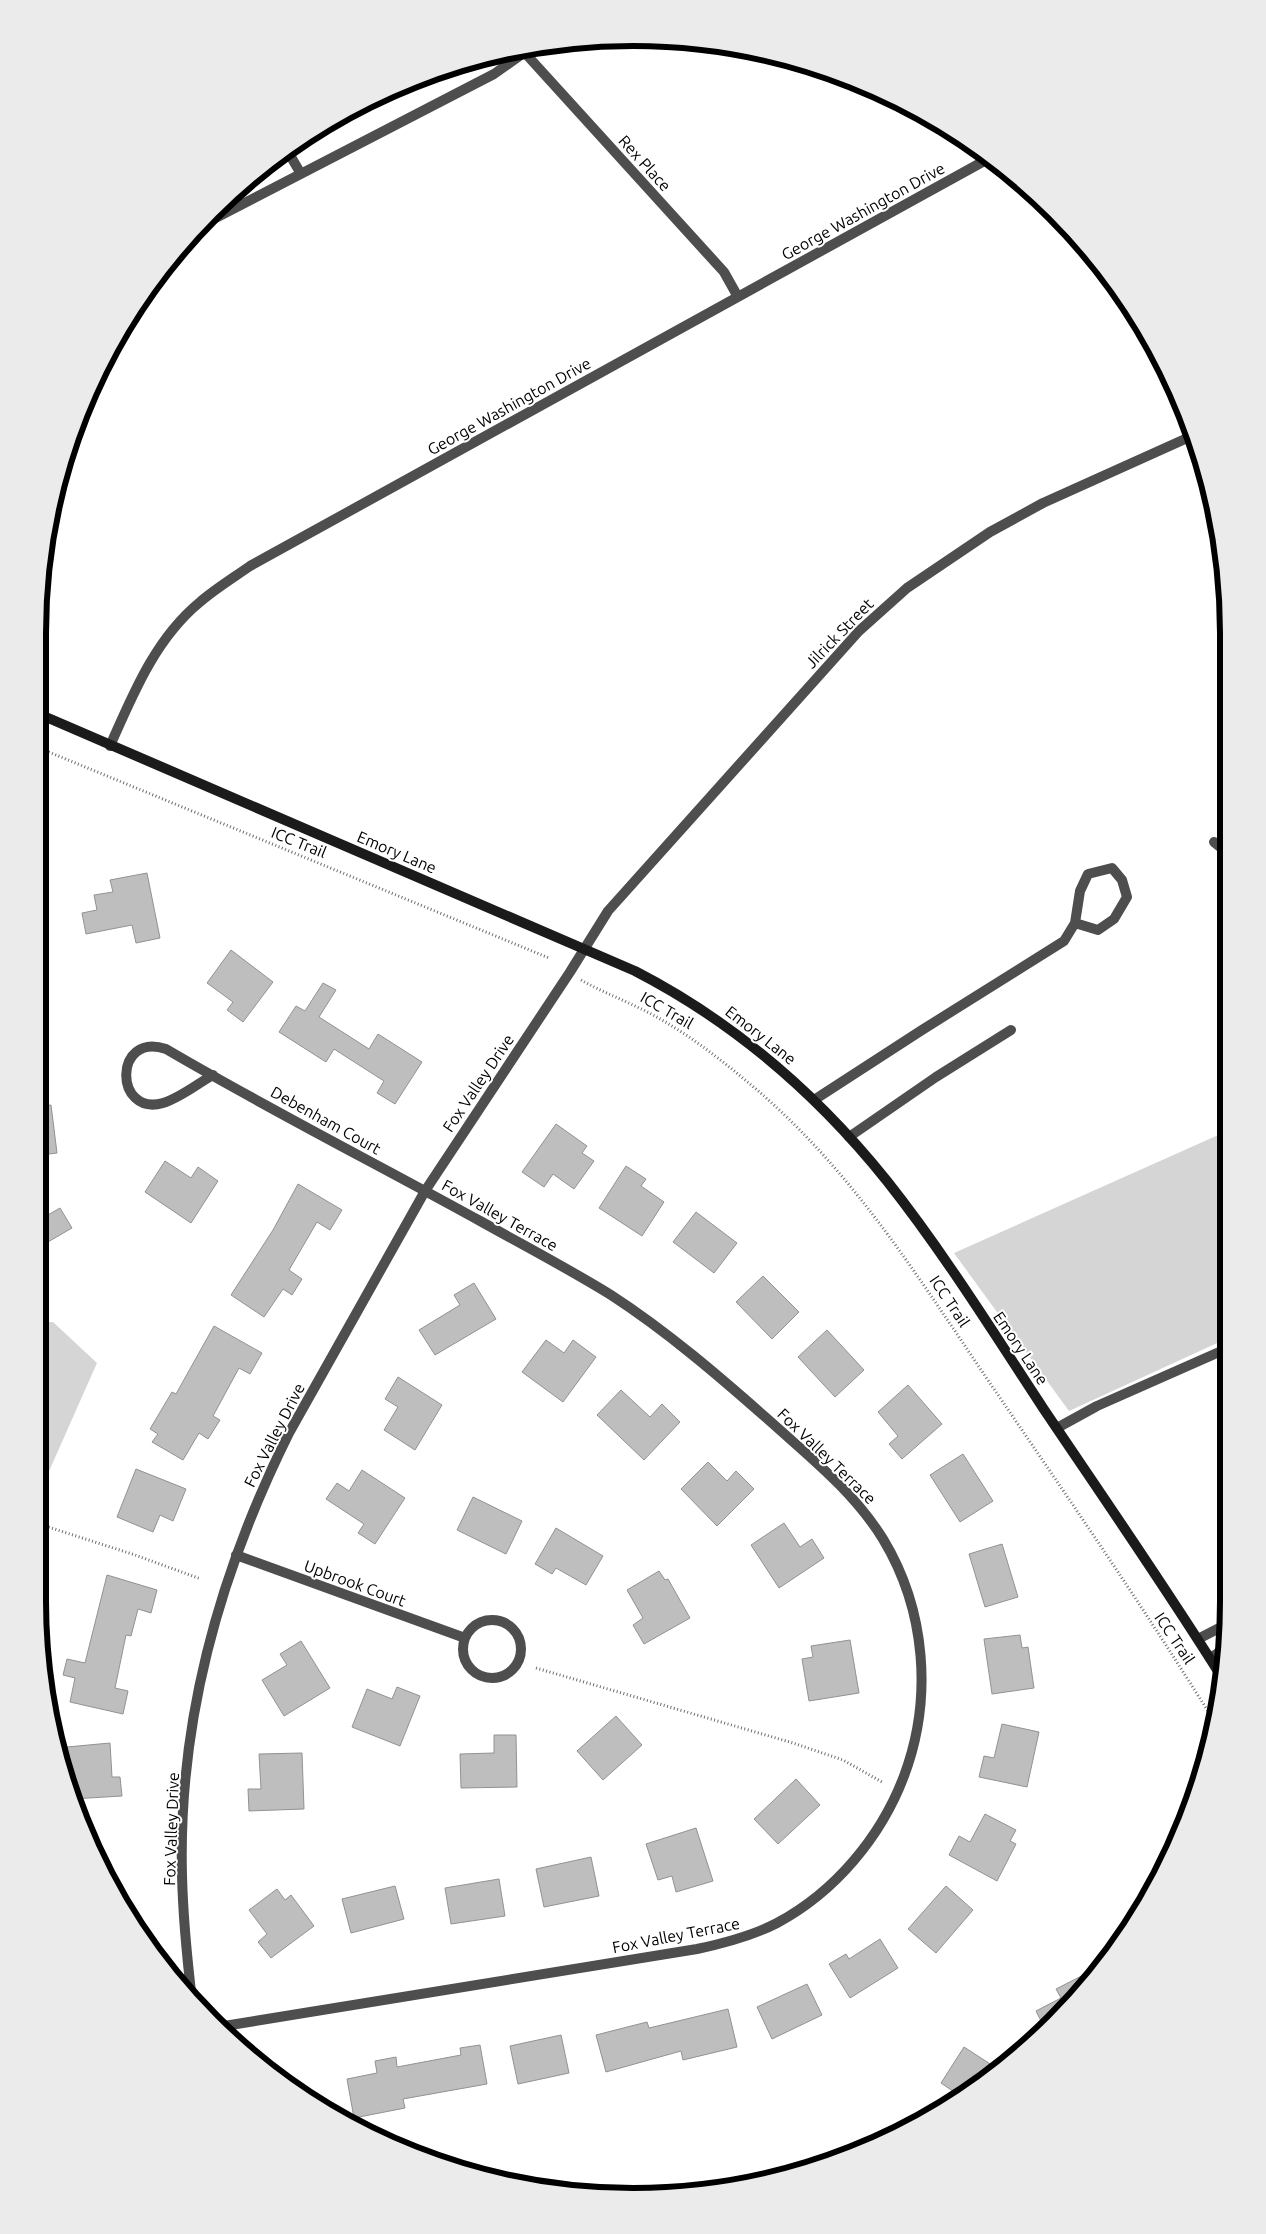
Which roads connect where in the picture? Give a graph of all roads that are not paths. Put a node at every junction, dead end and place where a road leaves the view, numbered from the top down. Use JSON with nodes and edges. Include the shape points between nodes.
{"nodes":[{"id":1,"x":531,"y":56,"type":"edge"},
{"id":2,"x":516,"y":59,"type":"edge"},
{"id":3,"x":291,"y":157,"type":"edge"},
{"id":4,"x":983,"y":162,"type":"edge"},
{"id":5,"x":301,"y":174,"type":"junction"},
{"id":6,"x":221,"y":215,"type":"edge"},
{"id":7,"x":738,"y":297,"type":"junction"},
{"id":8,"x":1187,"y":438,"type":"edge"},
{"id":9,"x":46,"y":717,"type":"edge"},
{"id":10,"x":110,"y":746,"type":"junction"},
{"id":11,"x":1214,"y":842,"type":"dead end"},
{"id":12,"x":1220,"y":847,"type":"edge"},
{"id":13,"x":1075,"y":923,"type":"junction"},
{"id":14,"x":584,"y":948,"type":"junction"},
{"id":15,"x":1011,"y":1030,"type":"dead end"},
{"id":16,"x":213,"y":1075,"type":"junction"},
{"id":17,"x":814,"y":1100,"type":"junction"},
{"id":18,"x":849,"y":1137,"type":"junction"},
{"id":19,"x":424,"y":1190,"type":"junction"},
{"id":20,"x":1220,"y":1352,"type":"edge"},
{"id":21,"x":1057,"y":1428,"type":"junction"},
{"id":22,"x":236,"y":1556,"type":"junction"},
{"id":23,"x":1219,"y":1628,"type":"edge"},
{"id":24,"x":465,"y":1638,"type":"junction"},
{"id":25,"x":1198,"y":1639,"type":"junction"},
{"id":26,"x":1217,"y":1654,"type":"edge"},
{"id":27,"x":1210,"y":1658,"type":"junction"},
{"id":28,"x":1216,"y":1668,"type":"edge"},
{"id":29,"x":191,"y":1987,"type":"edge"},
{"id":30,"x":228,"y":2025,"type":"edge"}],
"edges":[{"from":1,"to":7,"type":"street","name":"Rex Place","via":[[724,272]]},
{"from":2,"to":5,"type":"street","via":[[494,74]]},
{"from":3,"to":5,"type":"street"},
{"from":4,"to":7,"type":"street","name":"George Washington Drive"},
{"from":5,"to":6,"type":"street"},
{"from":7,"to":10,"type":"street","name":"George Washington Drive","via":[[250,566],[223,584],[199,602],[167,636],[139,682]]},
{"from":8,"to":14,"type":"street","name":"Jilrick Street","via":[[1015,517],[961,549],[889,603],[626,888]]},
{"from":9,"to":10,"type":"street","name":"Emory Lane"},
{"from":10,"to":14,"type":"street","name":"Emory Lane"},
{"from":11,"to":12,"type":"street"},
{"from":13,"to":13,"type":"street","via":[[1080,891],[1088,874],[1112,868],[1122,880],[1127,897],[1114,919],[1098,930]]},
{"from":13,"to":17,"type":"street","via":[[1064,941]]},
{"from":14,"to":17,"type":"street","name":"Emory Lane","via":[[688,1000],[764,1055]]},
{"from":14,"to":19,"type":"street","name":"Fox Valley Drive"},
{"from":15,"to":18,"type":"street"},
{"from":16,"to":16,"type":"street","name":"Debenham Court","via":[[154,1047],[135,1054],[125,1075],[133,1095],[153,1104],[171,1099]]},
{"from":16,"to":19,"type":"street","name":"Debenham Court"},
{"from":17,"to":18,"type":"street","name":"Emory Lane"},
{"from":18,"to":21,"type":"street","name":"Emory Lane","via":[[921,1227]]},
{"from":19,"to":22,"type":"street","name":"Fox Valley Drive","via":[[289,1433],[256,1503]]},
{"from":19,"to":30,"type":"street","name":"Fox Valley Terrace","via":[[571,1271],[652,1323],[724,1380],[819,1464],[856,1502],[885,1542],[899,1570],[916,1626],[922,1689],[911,1757],[886,1816],[846,1869],[802,1907],[751,1935],[697,1949]]},
{"from":20,"to":21,"type":"street","via":[[1097,1406]]},
{"from":21,"to":25,"type":"street","name":"Emory Lane"},
{"from":22,"to":24,"type":"street","name":"Upbrook Court"},
{"from":22,"to":29,"type":"street","name":"Fox Valley Drive","via":[[214,1622],[203,1669],[185,1792],[182,1874]]},
{"from":23,"to":25,"type":"street"},
{"from":24,"to":24,"type":"street","via":[[463,1656],[473,1672],[481,1676],[498,1678],[507,1674],[519,1660],[521,1647],[516,1632],[502,1622],[484,1621]]},
{"from":25,"to":27,"type":"street","name":"Emory Lane"},
{"from":26,"to":27,"type":"street"},
{"from":27,"to":28,"type":"street","name":"Emory Lane"}]}
